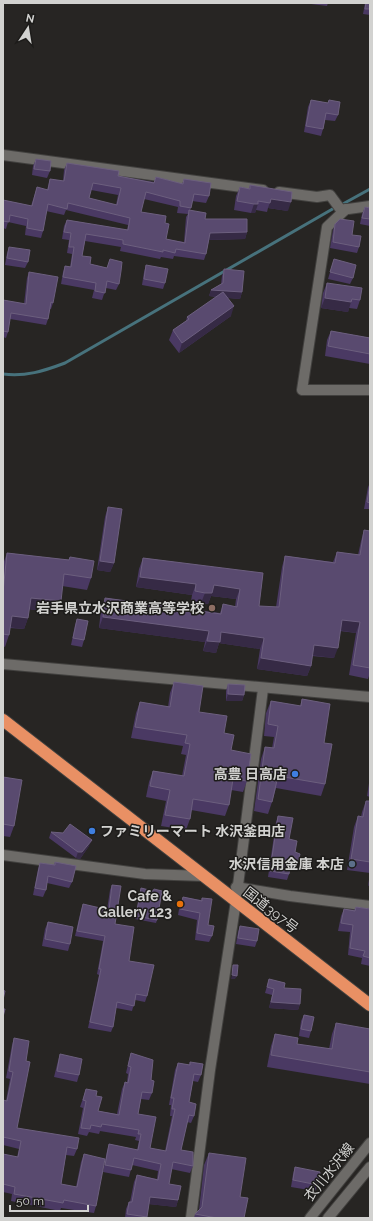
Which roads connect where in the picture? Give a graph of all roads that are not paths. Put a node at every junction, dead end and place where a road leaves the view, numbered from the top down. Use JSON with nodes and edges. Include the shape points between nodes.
{"nodes":[{"id":1,"x":3,"y":155,"type":"edge"},
{"id":2,"x":370,"y":206,"type":"edge"},
{"id":3,"x":344,"y":210,"type":"junction"},
{"id":4,"x":370,"y":390,"type":"edge"},
{"id":5,"x":3,"y":664,"type":"edge"},
{"id":6,"x":263,"y":689,"type":"junction"},
{"id":7,"x":370,"y":697,"type":"edge"},
{"id":8,"x":3,"y":720,"type":"edge"},
{"id":9,"x":3,"y":855,"type":"edge"},
{"id":10,"x":204,"y":876,"type":"junction"},
{"id":11,"x":236,"y":887,"type":"junction"},
{"id":12,"x":236,"y":901,"type":"junction"},
{"id":13,"x":370,"y":906,"type":"edge"},
{"id":14,"x":370,"y":1005,"type":"edge"},
{"id":15,"x":370,"y":1143,"type":"edge"},
{"id":16,"x":370,"y":1167,"type":"edge"},
{"id":17,"x":191,"y":1218,"type":"edge"},
{"id":18,"x":310,"y":1218,"type":"edge"},
{"id":19,"x":328,"y":1218,"type":"edge"}],
"edges":[{"from":1,"to":3,"type":"street","via":[[317,197],[330,195]]},
{"from":2,"to":3,"type":"street"},
{"from":3,"to":4,"type":"street","via":[[327,227],[302,390]]},
{"from":5,"to":6,"type":"street"},
{"from":6,"to":7,"type":"street"},
{"from":6,"to":11,"type":"street"},
{"from":8,"to":10,"type":"highway","name":"国道397号"},
{"from":9,"to":10,"type":"street","via":[[144,874]]},
{"from":10,"to":12,"type":"highway","name":"国道397号"},
{"from":11,"to":12,"type":"street"},
{"from":11,"to":13,"type":"street"},
{"from":12,"to":14,"type":"highway","name":"国道397号"},
{"from":12,"to":17,"type":"street"},
{"from":15,"to":18,"type":"street","name":"衣川水沢線"},
{"from":16,"to":19,"type":"street","name":"衣川水沢線"}]}
